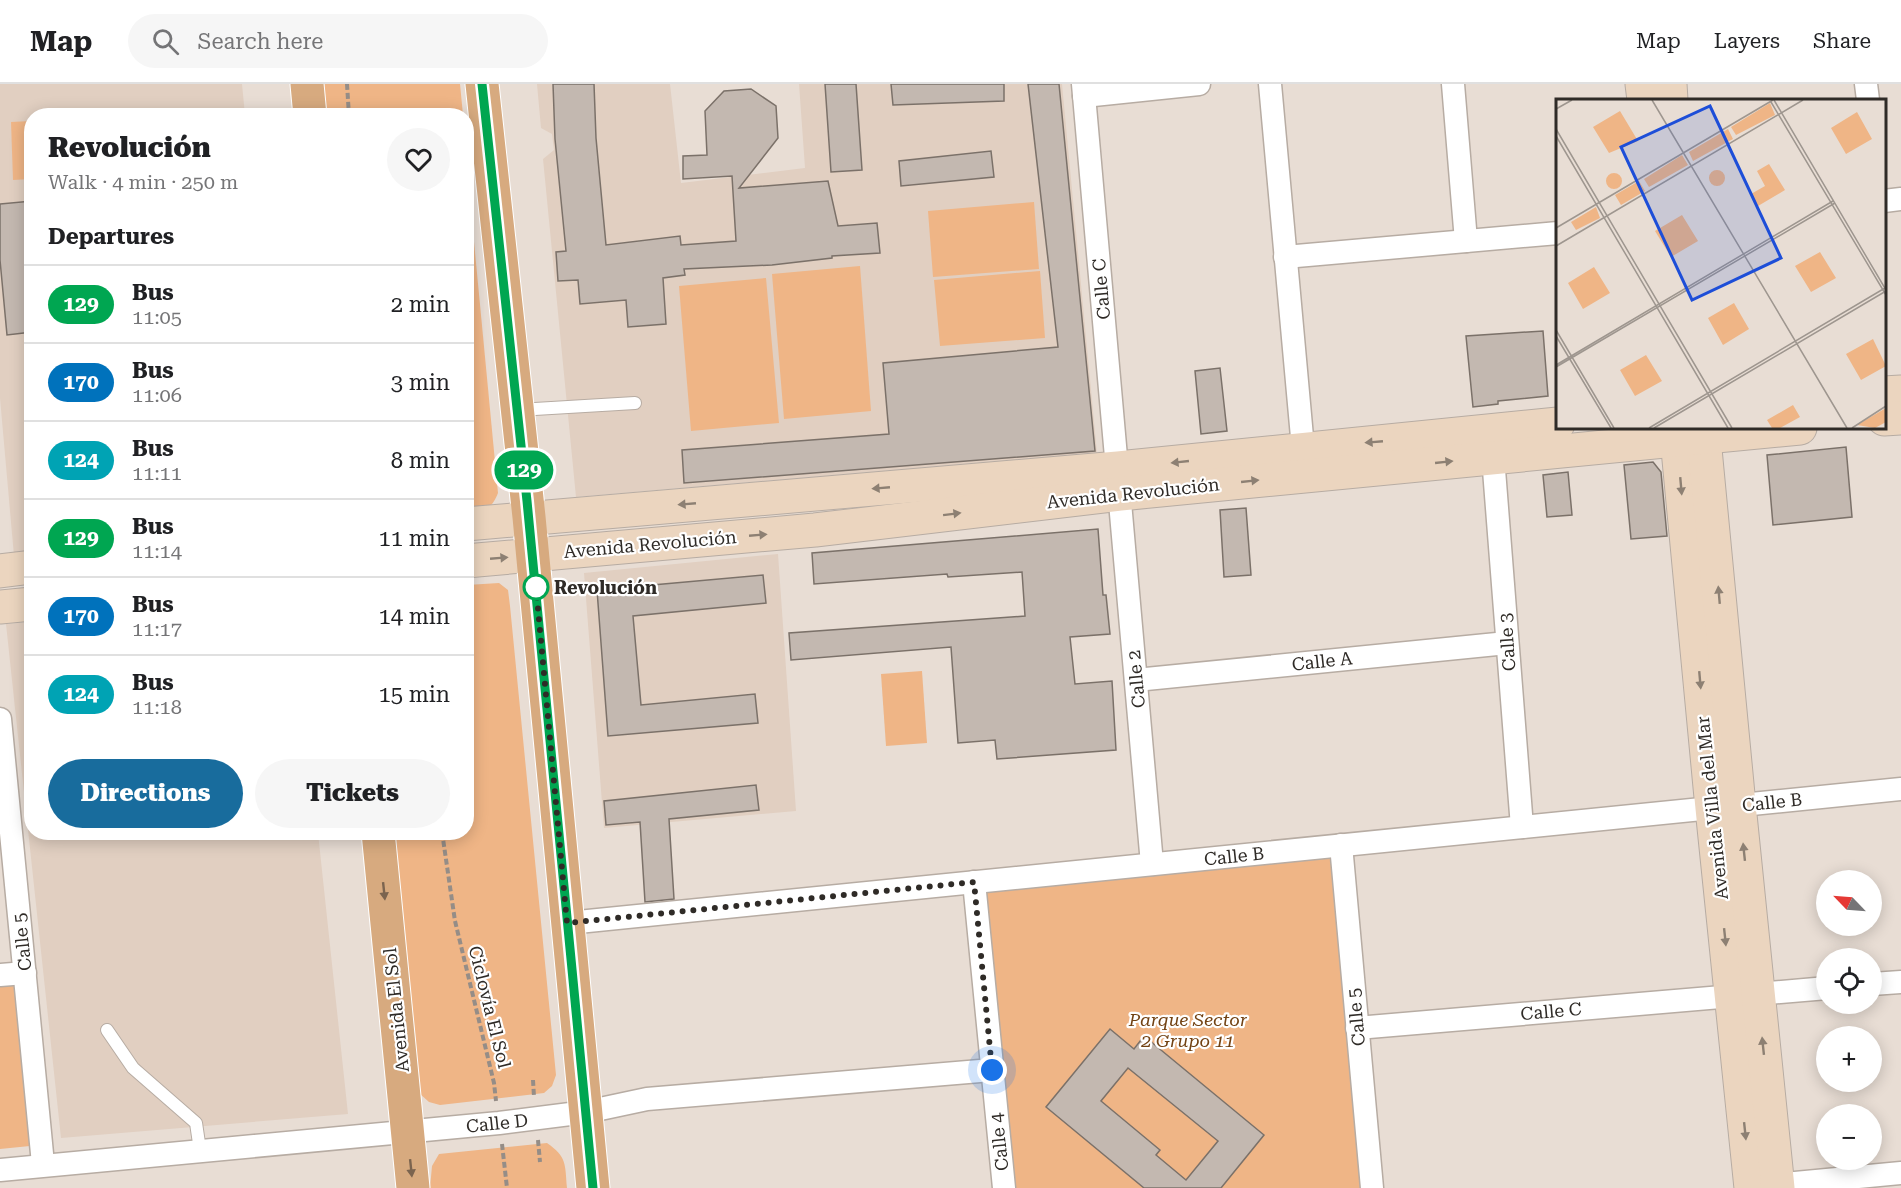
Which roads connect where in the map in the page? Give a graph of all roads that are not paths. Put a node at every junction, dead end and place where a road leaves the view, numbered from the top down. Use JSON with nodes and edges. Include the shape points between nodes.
{"nodes":[{"id":1,"x":307,"y":84,"type":"edge"},
{"id":2,"x":482,"y":84,"type":"edge"},
{"id":3,"x":1198,"y":84,"type":"edge"},
{"id":4,"x":1270,"y":84,"type":"edge"},
{"id":5,"x":1453,"y":84,"type":"edge"},
{"id":6,"x":1642,"y":84,"type":"edge"},
{"id":7,"x":1670,"y":84,"type":"edge"},
{"id":8,"x":1866,"y":84,"type":"edge"},
{"id":9,"x":1083,"y":90,"type":"edge"},
{"id":10,"x":1644,"y":99,"type":"edge"},
{"id":11,"x":1671,"y":99,"type":"edge"},
{"id":12,"x":1868,"y":99,"type":"edge"},
{"id":13,"x":309,"y":108,"type":"edge"},
{"id":14,"x":1901,"y":199,"type":"edge"},
{"id":15,"x":1886,"y":201,"type":"edge"},
{"id":16,"x":1556,"y":233,"type":"edge"},
{"id":17,"x":1466,"y":241,"type":"junction"},
{"id":18,"x":1286,"y":257,"type":"junction"},
{"id":19,"x":635,"y":403,"type":"dead end"},
{"id":20,"x":517,"y":410,"type":"junction"},
{"id":21,"x":1556,"y":424,"type":"edge"},
{"id":22,"x":1778,"y":429,"type":"edge"},
{"id":23,"x":1690,"y":433,"type":"edge"},
{"id":24,"x":1303,"y":448,"type":"junction"},
{"id":25,"x":1492,"y":457,"type":"junction"},
{"id":26,"x":1119,"y":481,"type":"junction"},
{"id":27,"x":529,"y":517,"type":"junction"},
{"id":28,"x":474,"y":523,"type":"edge"},
{"id":29,"x":532,"y":555,"type":"junction"},
{"id":30,"x":474,"y":560,"type":"edge"},
{"id":31,"x":24,"y":605,"type":"edge"},
{"id":32,"x":0,"y":607,"type":"edge"},
{"id":33,"x":1507,"y":643,"type":"junction"},
{"id":34,"x":1136,"y":680,"type":"junction"},
{"id":35,"x":0,"y":719,"type":"edge"},
{"id":36,"x":1901,"y":789,"type":"edge"},
{"id":37,"x":1726,"y":806,"type":"junction"},
{"id":38,"x":1522,"y":827,"type":"junction"},
{"id":39,"x":379,"y":840,"type":"edge"},
{"id":40,"x":1341,"y":845,"type":"junction"},
{"id":41,"x":1152,"y":864,"type":"junction"},
{"id":42,"x":974,"y":882,"type":"junction"},
{"id":43,"x":567,"y":923,"type":"junction"},
{"id":44,"x":25,"y":973,"type":"junction"},
{"id":45,"x":0,"y":975,"type":"edge"},
{"id":46,"x":1901,"y":982,"type":"edge"},
{"id":47,"x":1882,"y":983,"type":"edge"},
{"id":48,"x":1816,"y":989,"type":"edge"},
{"id":49,"x":1745,"y":995,"type":"junction"},
{"id":50,"x":1357,"y":1028,"type":"junction"},
{"id":51,"x":107,"y":1030,"type":"dead end"},
{"id":52,"x":992,"y":1070,"type":"junction"},
{"id":53,"x":586,"y":1112,"type":"junction"},
{"id":54,"x":408,"y":1131,"type":"junction"},
{"id":55,"x":200,"y":1150,"type":"junction"},
{"id":56,"x":43,"y":1164,"type":"junction"},
{"id":57,"x":0,"y":1170,"type":"edge"},
{"id":58,"x":1901,"y":1173,"type":"edge"},
{"id":59,"x":1760,"y":1187,"type":"edge"},
{"id":60,"x":413,"y":1188,"type":"edge"},
{"id":61,"x":593,"y":1188,"type":"edge"},
{"id":62,"x":1004,"y":1188,"type":"edge"},
{"id":63,"x":1372,"y":1188,"type":"edge"}],
"edges":[{"from":1,"to":13,"type":"main road"},
{"from":2,"to":20,"type":"main road"},
{"from":3,"to":9,"type":"street"},
{"from":4,"to":18,"type":"street"},
{"from":5,"to":17,"type":"street"},
{"from":6,"to":10,"type":"main road"},
{"from":7,"to":11,"type":"main road"},
{"from":8,"to":12,"type":"street"},
{"from":9,"to":26,"type":"street","name":"Calle C"},
{"from":14,"to":15,"type":"street"},
{"from":16,"to":17,"type":"street"},
{"from":17,"to":18,"type":"street"},
{"from":18,"to":24,"type":"street"},
{"from":19,"to":20,"type":"lane"},
{"from":20,"to":27,"type":"main road"},
{"from":21,"to":24,"type":"main road","name":"Avenida Revolución","one_way":true},
{"from":22,"to":23,"type":"main road","name":"Avenida Revolución"},
{"from":23,"to":25,"type":"main road","name":"Avenida Revolución"},
{"from":23,"to":37,"type":"main road","name":"Avenida Villa del Mar"},
{"from":24,"to":26,"type":"main road","name":"Avenida Revolución","one_way":true},
{"from":26,"to":25,"type":"main road","name":"Avenida Revolución","one_way":true},
{"from":25,"to":33,"type":"street","name":"Calle 3"},
{"from":26,"to":27,"type":"main road","name":"Avenida Revolución","one_way":true},
{"from":29,"to":26,"type":"main road","name":"Avenida Revolución","one_way":true,"via":[[815,530]]},
{"from":26,"to":34,"type":"street","name":"Calle 2"},
{"from":27,"to":28,"type":"main road","name":"Avenida Revolución"},
{"from":27,"to":29,"type":"main road"},
{"from":30,"to":29,"type":"main road","name":"Avenida Revolución","one_way":true},
{"from":29,"to":43,"type":"main road"},
{"from":31,"to":32,"type":"main road"},
{"from":33,"to":34,"type":"street","name":"Calle A"},
{"from":33,"to":38,"type":"street","name":"Calle 3"},
{"from":34,"to":41,"type":"street","name":"Calle 2"},
{"from":35,"to":44,"type":"street","name":"Calle 5"},
{"from":36,"to":37,"type":"street","name":"Calle B"},
{"from":37,"to":38,"type":"street","name":"Calle B"},
{"from":37,"to":49,"type":"main road","name":"Avenida Villa del Mar"},
{"from":38,"to":40,"type":"street","name":"Calle B"},
{"from":39,"to":54,"type":"main road","name":"Avenida El Sol","one_way":true},
{"from":40,"to":41,"type":"street","name":"Calle B"},
{"from":40,"to":50,"type":"street","name":"Calle 5"},
{"from":41,"to":42,"type":"street","name":"Calle B"},
{"from":42,"to":43,"type":"street","name":"Calle B"},
{"from":42,"to":52,"type":"street","name":"Calle 4"},
{"from":43,"to":53,"type":"main road"},
{"from":44,"to":45,"type":"street"},
{"from":44,"to":56,"type":"street","name":"Calle 5"},
{"from":46,"to":47,"type":"street"},
{"from":48,"to":49,"type":"street"},
{"from":49,"to":50,"type":"street","name":"Calle C"},
{"from":49,"to":59,"type":"main road","name":"Avenida Villa del Mar"},
{"from":50,"to":63,"type":"street","name":"Calle 5"},
{"from":51,"to":55,"type":"lane","via":[[133,1068],[196,1123]]},
{"from":52,"to":53,"type":"street","name":"Calle D","via":[[647,1099]]},
{"from":52,"to":62,"type":"street","name":"Calle 4"},
{"from":53,"to":54,"type":"street","name":"Calle D"},
{"from":53,"to":61,"type":"main road"},
{"from":54,"to":55,"type":"street","name":"Calle D"},
{"from":54,"to":60,"type":"main road","name":"Avenida El Sol","one_way":true},
{"from":55,"to":56,"type":"street","name":"Calle D"},
{"from":56,"to":57,"type":"street","name":"Calle D"},
{"from":58,"to":59,"type":"street"}]}
